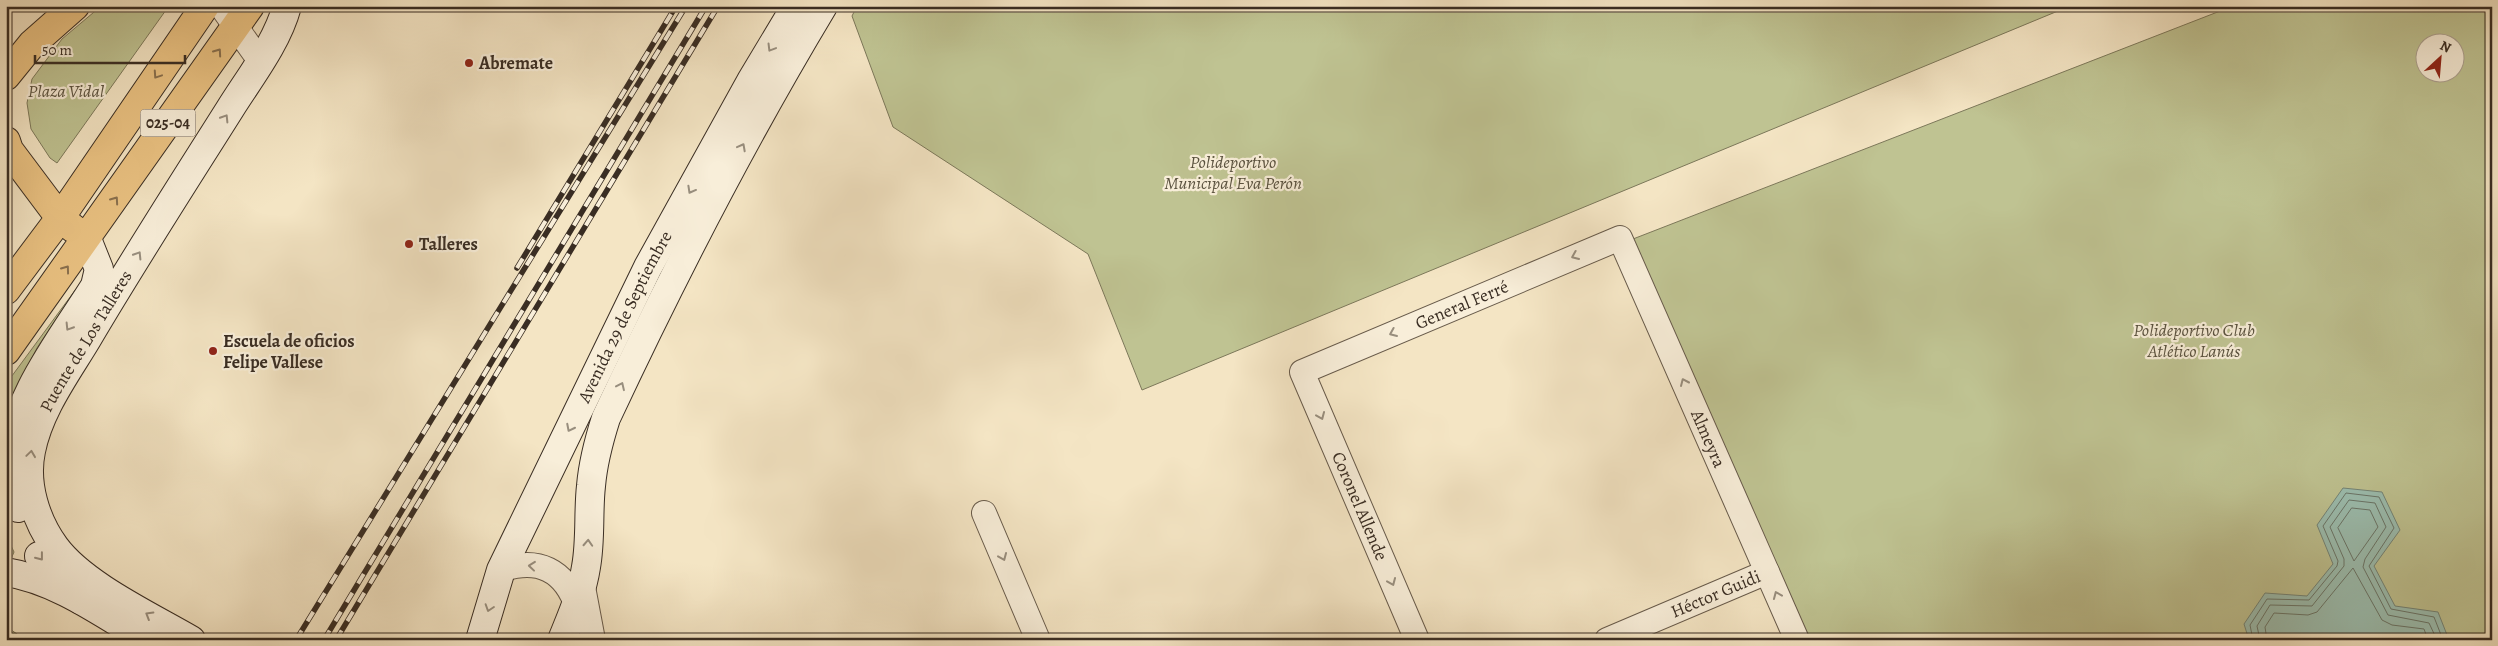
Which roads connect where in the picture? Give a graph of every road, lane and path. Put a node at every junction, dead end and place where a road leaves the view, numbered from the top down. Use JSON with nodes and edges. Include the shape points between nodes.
{"nodes":[{"id":1,"x":75,"y":6,"type":"edge"},
{"id":2,"x":205,"y":6,"type":"edge"},
{"id":3,"x":287,"y":6,"type":"edge"},
{"id":4,"x":796,"y":6,"type":"edge"},
{"id":5,"x":823,"y":6,"type":"edge"},
{"id":6,"x":236,"y":13,"type":"edge"},
{"id":7,"x":260,"y":61,"type":"junction"},
{"id":8,"x":6,"y":76,"type":"edge"},
{"id":9,"x":8,"y":145,"type":"edge"},
{"id":10,"x":60,"y":218,"type":"junction"},
{"id":11,"x":1620,"y":238,"type":"joint"},
{"id":12,"x":87,"y":240,"type":"junction"},
{"id":13,"x":42,"y":242,"type":"junction"},
{"id":14,"x":6,"y":290,"type":"edge"},
{"id":15,"x":104,"y":291,"type":"junction"},
{"id":16,"x":6,"y":351,"type":"edge"},
{"id":17,"x":1302,"y":372,"type":"joint"},
{"id":18,"x":984,"y":512,"type":"dead end"},
{"id":19,"x":501,"y":570,"type":"junction"},
{"id":20,"x":6,"y":572,"type":"edge"},
{"id":21,"x":1767,"y":572,"type":"junction"},
{"id":22,"x":580,"y":596,"type":"junction"},
{"id":23,"x":80,"y":600,"type":"junction"},
{"id":24,"x":146,"y":640,"type":"edge"},
{"id":25,"x":191,"y":640,"type":"edge"},
{"id":26,"x":480,"y":640,"type":"edge"},
{"id":27,"x":562,"y":640,"type":"edge"},
{"id":28,"x":593,"y":640,"type":"edge"},
{"id":29,"x":1038,"y":640,"type":"edge"},
{"id":30,"x":1417,"y":640,"type":"edge"},
{"id":31,"x":1607,"y":640,"type":"edge"},
{"id":32,"x":1797,"y":640,"type":"edge"}],
"edges":[{"from":1,"to":8,"type":"main road","via":[[32,44]]},
{"from":2,"to":10,"type":"main road","number":"025-04","one_way":true},
{"from":3,"to":7,"type":"street","name":"Puente de Los Talleres"},
{"from":4,"to":19,"type":"street","name":"Avenida 29 de Septiembre","one_way":true,"via":[[648,267]]},
{"from":22,"to":5,"type":"street","name":"Avenida 29 de Septiembre","one_way":true,"via":[[587,564],[596,448],[606,418],[692,240],[776,84]]},
{"from":6,"to":7,"type":"street"},
{"from":12,"to":6,"type":"main road","number":"025-04","one_way":true},
{"from":15,"to":7,"type":"street","name":"Puente de Los Talleres","one_way":true},
{"from":9,"to":10,"type":"main road"},
{"from":9,"to":13,"type":"main road","via":[[15,179],[37,218]]},
{"from":10,"to":12,"type":"main road"},
{"from":10,"to":13,"type":"main road","number":"025-04"},
{"from":11,"to":17,"type":"street","name":"General Ferré","one_way":true},
{"from":21,"to":11,"type":"street","name":"Almeyra","one_way":true},
{"from":12,"to":15,"type":"street","name":"Puente de Los Talleres","via":[[99,268]]},
{"from":16,"to":12,"type":"main road","number":"025-04","one_way":true},
{"from":13,"to":14,"type":"main road","number":"025-04"},
{"from":15,"to":23,"type":"street","name":"Puente de Los Talleres","one_way":true,"via":[[36,380],[12,440],[10,464],[23,525],[35,550]]},
{"from":25,"to":15,"type":"street","name":"Puente de Los Talleres","one_way":true,"via":[[71,565],[55,547],[39,519],[29,485],[31,452],[40,422]]},
{"from":17,"to":30,"type":"street","name":"Coronel Allende","one_way":true},
{"from":18,"to":29,"type":"street","one_way":true},
{"from":22,"to":19,"type":"street","one_way":true,"via":[[555,573],[542,567],[514,565]]},
{"from":19,"to":26,"type":"street","name":"Avenida 29 de Septiembre","one_way":true},
{"from":20,"to":23,"type":"street","name":"Puente de Los Talleres"},
{"from":21,"to":31,"type":"street","name":"Héctor Guidi"},
{"from":32,"to":21,"type":"street","name":"Almeyra","one_way":true},
{"from":22,"to":27,"type":"street","name":"Avenida 29 de Septiembre"},
{"from":22,"to":28,"type":"street"},
{"from":23,"to":24,"type":"street","name":"Puente de Los Talleres"}]}
